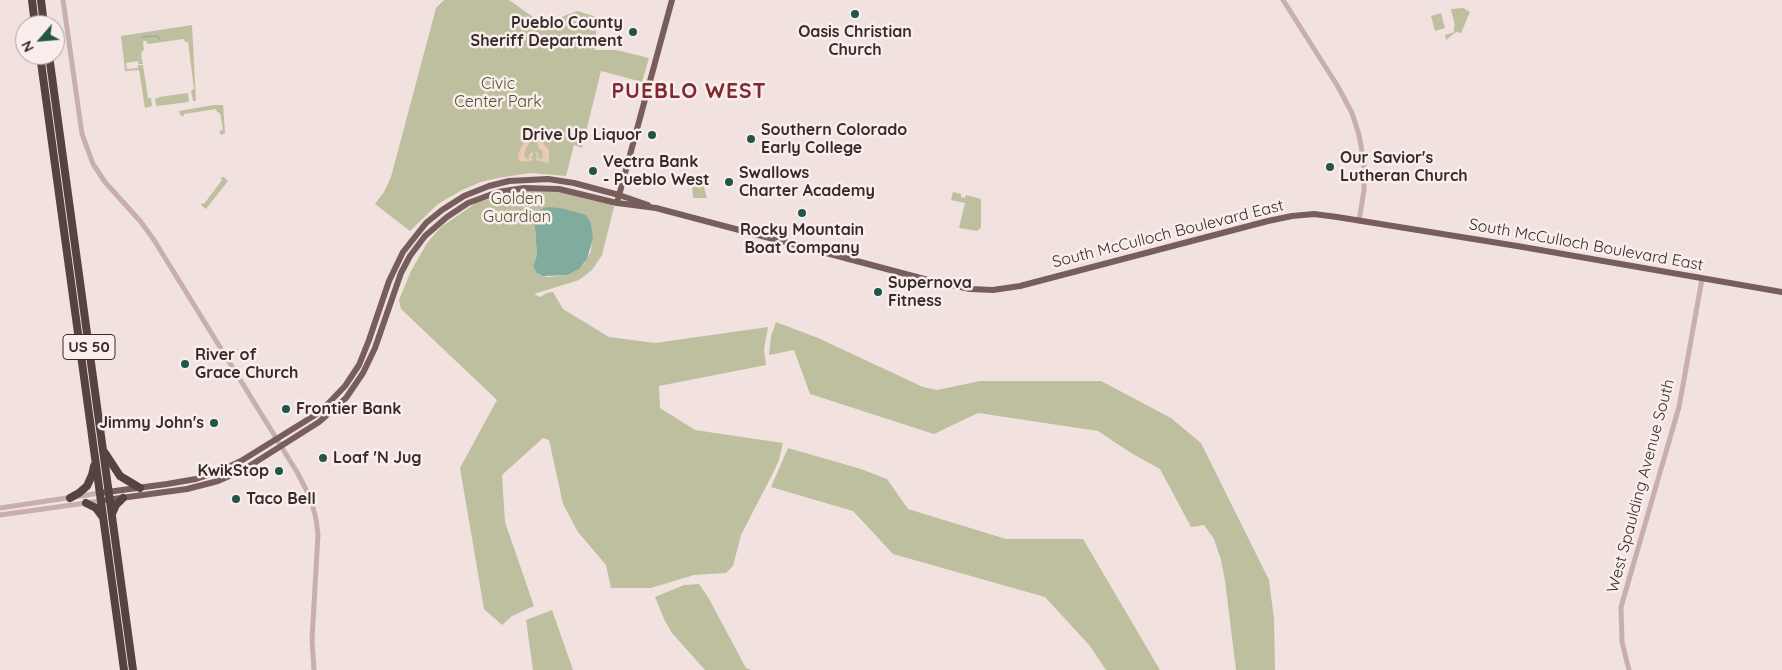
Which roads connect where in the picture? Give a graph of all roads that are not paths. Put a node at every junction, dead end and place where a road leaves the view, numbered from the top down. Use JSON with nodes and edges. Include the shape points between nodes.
{"nodes":[{"id":1,"x":32,"y":0,"type":"edge"},
{"id":2,"x":41,"y":0,"type":"edge"},
{"id":3,"x":63,"y":0,"type":"edge"},
{"id":4,"x":672,"y":0,"type":"edge"},
{"id":5,"x":1283,"y":0,"type":"edge"},
{"id":6,"x":34,"y":15,"type":"edge"},
{"id":7,"x":43,"y":15,"type":"edge"},
{"id":8,"x":41,"y":65,"type":"edge"},
{"id":9,"x":50,"y":65,"type":"edge"},
{"id":10,"x":618,"y":195,"type":"junction"},
{"id":11,"x":617,"y":202,"type":"junction"},
{"id":12,"x":656,"y":208,"type":"junction"},
{"id":13,"x":1359,"y":221,"type":"junction"},
{"id":14,"x":1702,"y":279,"type":"junction"},
{"id":15,"x":1782,"y":292,"type":"edge"},
{"id":16,"x":277,"y":439,"type":"junction"},
{"id":17,"x":281,"y":446,"type":"junction"},
{"id":18,"x":103,"y":450,"type":"junction"},
{"id":19,"x":94,"y":456,"type":"junction"},
{"id":20,"x":140,"y":488,"type":"junction"},
{"id":21,"x":109,"y":496,"type":"junction"},
{"id":22,"x":100,"y":497,"type":"junction"},
{"id":23,"x":70,"y":498,"type":"junction"},
{"id":24,"x":123,"y":498,"type":"junction"},
{"id":25,"x":86,"y":503,"type":"junction"},
{"id":26,"x":0,"y":508,"type":"edge"},
{"id":27,"x":112,"y":514,"type":"junction"},
{"id":28,"x":0,"y":515,"type":"edge"},
{"id":29,"x":102,"y":516,"type":"junction"},
{"id":30,"x":124,"y":670,"type":"edge"},
{"id":31,"x":133,"y":670,"type":"edge"},
{"id":32,"x":314,"y":670,"type":"edge"},
{"id":33,"x":1629,"y":670,"type":"edge"}],
"edges":[{"from":1,"to":6,"type":"highway"},
{"from":2,"to":7,"type":"highway"},
{"from":3,"to":16,"type":"street","via":[[79,120],[90,157],[104,180],[154,240]]},
{"from":4,"to":10,"type":"main road"},
{"from":5,"to":13,"type":"street","via":[[1352,113],[1364,163]]},
{"from":8,"to":19,"type":"highway","number":"US 50"},
{"from":9,"to":18,"type":"highway","number":"US 50"},
{"from":10,"to":11,"type":"main road"},
{"from":10,"to":12,"type":"main road","name":"South McCulloch Boulevard East"},
{"from":10,"to":16,"type":"main road","name":"South McCulloch Boulevard East","via":[[560,180],[523,179],[482,188],[448,206],[423,226],[399,258],[386,286],[366,350],[346,386],[320,412]]},
{"from":11,"to":12,"type":"main road","name":"South McCulloch Boulevard East"},
{"from":11,"to":17,"type":"main road","name":"South McCulloch Boulevard East","via":[[559,188],[524,188],[484,196],[452,213],[426,236],[407,262],[394,289],[373,353],[352,391],[325,418]]},
{"from":12,"to":13,"type":"main road","name":"South McCulloch Boulevard East","via":[[951,286],[980,290],[1007,289],[1287,217],[1320,215]]},
{"from":13,"to":14,"type":"main road","name":"South McCulloch Boulevard East"},
{"from":14,"to":15,"type":"main road","name":"South McCulloch Boulevard East"},
{"from":14,"to":33,"type":"street","name":"West Spaulding Avenue South","via":[[1679,406],[1621,607],[1622,642]]},
{"from":16,"to":17,"type":"street"},
{"from":16,"to":20,"type":"main road","name":"South McCulloch Boulevard East","via":[[218,472]]},
{"from":17,"to":24,"type":"main road","name":"South McCulloch Boulevard East","via":[[235,474],[210,484]]},
{"from":17,"to":32,"type":"street","via":[[308,492],[315,512]]},
{"from":18,"to":20,"type":"highway","via":[[120,476]]},
{"from":18,"to":21,"type":"highway","number":"US 50"},
{"from":19,"to":22,"type":"highway","number":"US 50"},
{"from":19,"to":23,"type":"highway","via":[[90,482]]},
{"from":20,"to":21,"type":"main road","name":"South McCulloch Boulevard East"},
{"from":21,"to":22,"type":"main road","name":"South McCulloch Boulevard East"},
{"from":21,"to":24,"type":"main road","name":"South McCulloch Boulevard East"},
{"from":21,"to":27,"type":"highway","number":"US 50"},
{"from":22,"to":23,"type":"street"},
{"from":22,"to":25,"type":"street"},
{"from":22,"to":29,"type":"highway","number":"US 50"},
{"from":23,"to":26,"type":"street"},
{"from":24,"to":27,"type":"highway"},
{"from":25,"to":28,"type":"street"},
{"from":25,"to":29,"type":"highway"},
{"from":27,"to":31,"type":"highway","number":"US 50"},
{"from":29,"to":30,"type":"highway","number":"US 50"}]}
